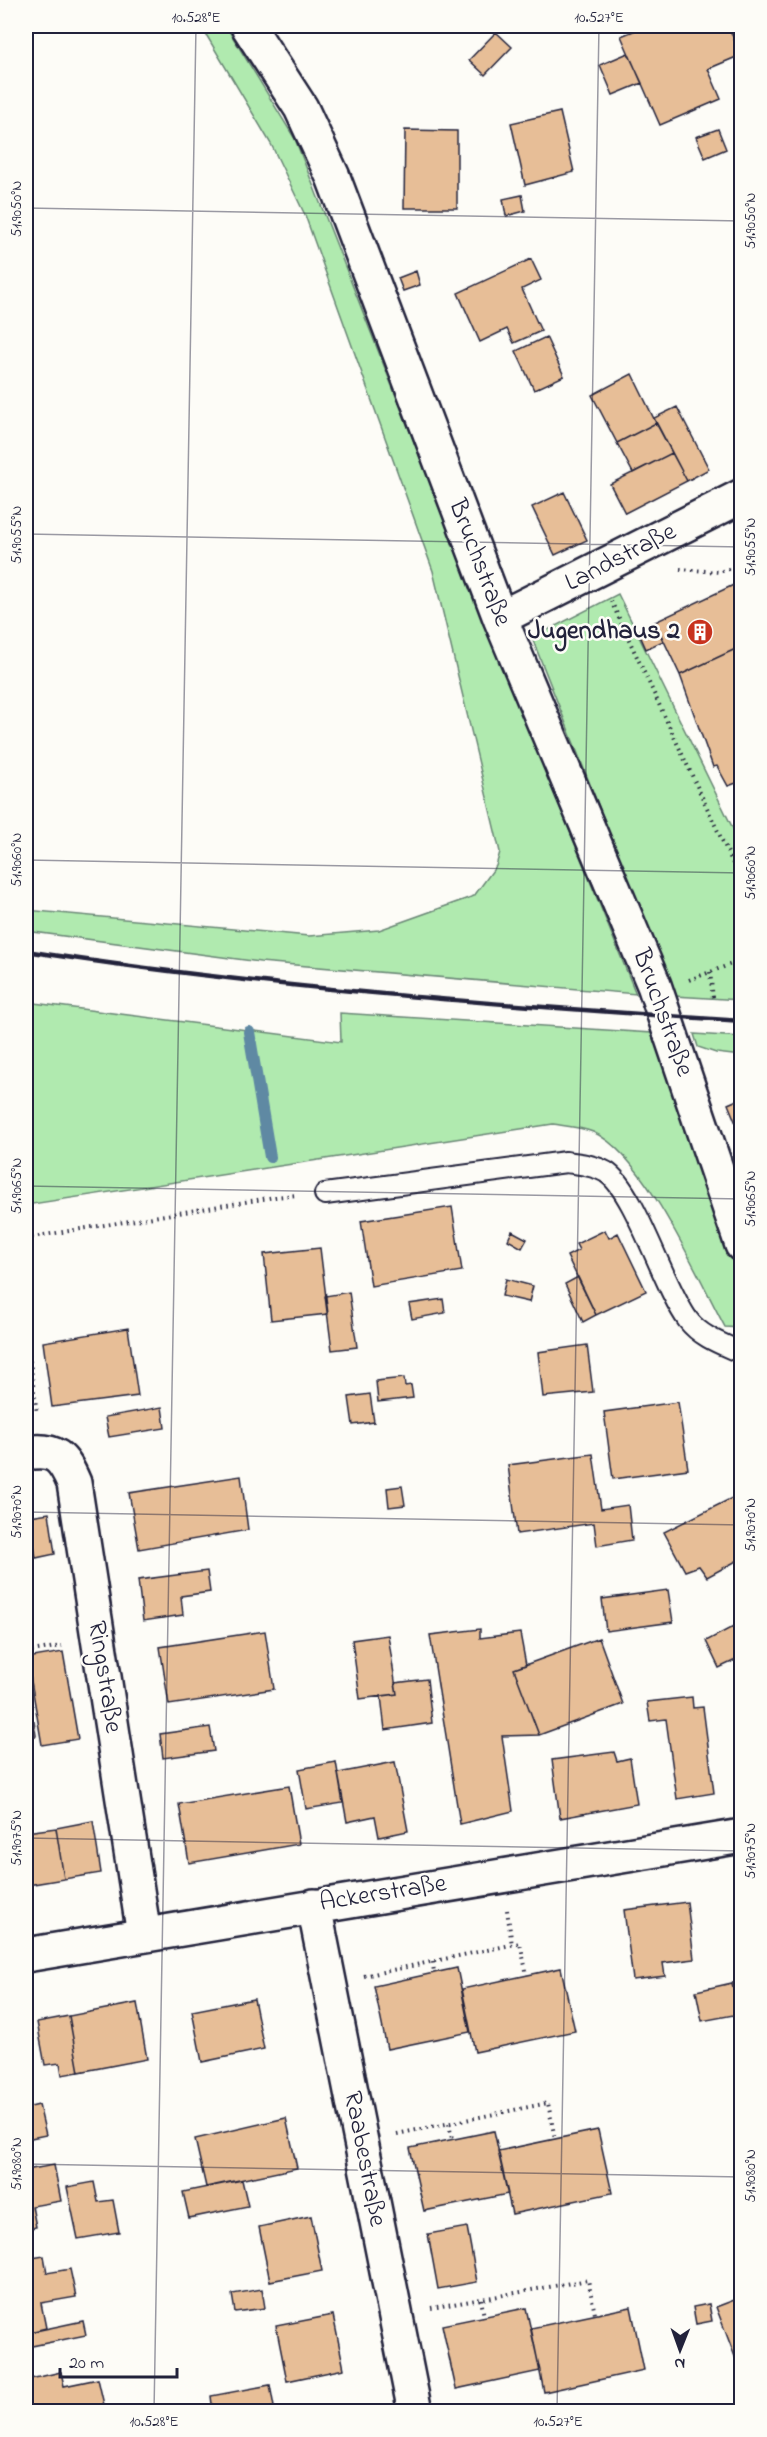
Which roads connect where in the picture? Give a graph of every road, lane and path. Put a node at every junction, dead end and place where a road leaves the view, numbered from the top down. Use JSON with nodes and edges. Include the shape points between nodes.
{"nodes":[{"id":1,"x":248,"y":26,"type":"edge"},
{"id":2,"x":741,"y":496,"type":"edge"},
{"id":3,"x":597,"y":570,"type":"junction"},
{"id":4,"x":500,"y":618,"type":"junction"},
{"id":5,"x":741,"y":883,"type":"edge"},
{"id":6,"x":741,"y":960,"type":"edge"},
{"id":7,"x":710,"y":972,"type":"junction"},
{"id":8,"x":690,"y":980,"type":"dead end"},
{"id":9,"x":713,"y":998,"type":"dead end"},
{"id":10,"x":325,"y":1194,"type":"dead end"},
{"id":11,"x":275,"y":1197,"type":"dead end"},
{"id":12,"x":26,"y":1238,"type":"edge"},
{"id":13,"x":741,"y":1245,"type":"edge"},
{"id":14,"x":26,"y":1331,"type":"edge"},
{"id":15,"x":741,"y":1353,"type":"edge"},
{"id":16,"x":34,"y":1452,"type":"edge"},
{"id":17,"x":741,"y":1836,"type":"edge"},
{"id":18,"x":314,"y":1906,"type":"junction"},
{"id":19,"x":144,"y":1935,"type":"junction"},
{"id":20,"x":26,"y":1955,"type":"edge"},
{"id":21,"x":433,"y":1962,"type":"junction"},
{"id":22,"x":434,"y":1974,"type":"dead end"},
{"id":23,"x":527,"y":1975,"type":"dead end"},
{"id":24,"x":329,"y":1983,"type":"junction"},
{"id":25,"x":449,"y":2124,"type":"junction"},
{"id":26,"x":452,"y":2139,"type":"dead end"},
{"id":27,"x":555,"y":2139,"type":"dead end"},
{"id":28,"x":360,"y":2141,"type":"junction"},
{"id":29,"x":481,"y":2299,"type":"junction"},
{"id":30,"x":595,"y":2314,"type":"dead end"},
{"id":31,"x":395,"y":2315,"type":"junction"},
{"id":32,"x":484,"y":2317,"type":"dead end"},
{"id":33,"x":415,"y":2412,"type":"edge"}],
"edges":[{"from":1,"to":4,"type":"street","name":"Bruchstraße","via":[[316,137]]},
{"from":2,"to":3,"type":"street","name":"Landstraße"},
{"from":3,"to":4,"type":"street","name":"Landstraße"},
{"from":3,"to":5,"type":"path"},
{"from":4,"to":13,"type":"street","name":"Bruchstraße","via":[[654,985]]},
{"from":6,"to":7,"type":"path"},
{"from":7,"to":8,"type":"path"},
{"from":7,"to":9,"type":"path"},
{"from":10,"to":15,"type":"lane","via":[[566,1162],[592,1166],[607,1173],[624,1190],[688,1321],[708,1338]]},
{"from":11,"to":12,"type":"path"},
{"from":14,"to":16,"type":"path"},
{"from":16,"to":19,"type":"street","name":"Ringstraße","via":[[66,1463],[74,1483]]},
{"from":17,"to":18,"type":"street","name":"Ackerstraße"},
{"from":18,"to":19,"type":"street","name":"Ackerstraße"},
{"from":18,"to":24,"type":"street","name":"Raabestraße"},
{"from":19,"to":20,"type":"street","name":"Ackerstraße"},
{"from":21,"to":22,"type":"path"},
{"from":21,"to":23,"type":"path","via":[[520,1943]]},
{"from":21,"to":24,"type":"path"},
{"from":24,"to":28,"type":"street","name":"Raabestraße"},
{"from":25,"to":26,"type":"path"},
{"from":25,"to":27,"type":"path","via":[[548,2103]]},
{"from":25,"to":28,"type":"path"},
{"from":28,"to":31,"type":"street","name":"Raabestraße"},
{"from":29,"to":30,"type":"path","via":[[588,2280]]},
{"from":29,"to":31,"type":"path"},
{"from":29,"to":32,"type":"path"},
{"from":31,"to":33,"type":"street","name":"Raabestraße"}]}
